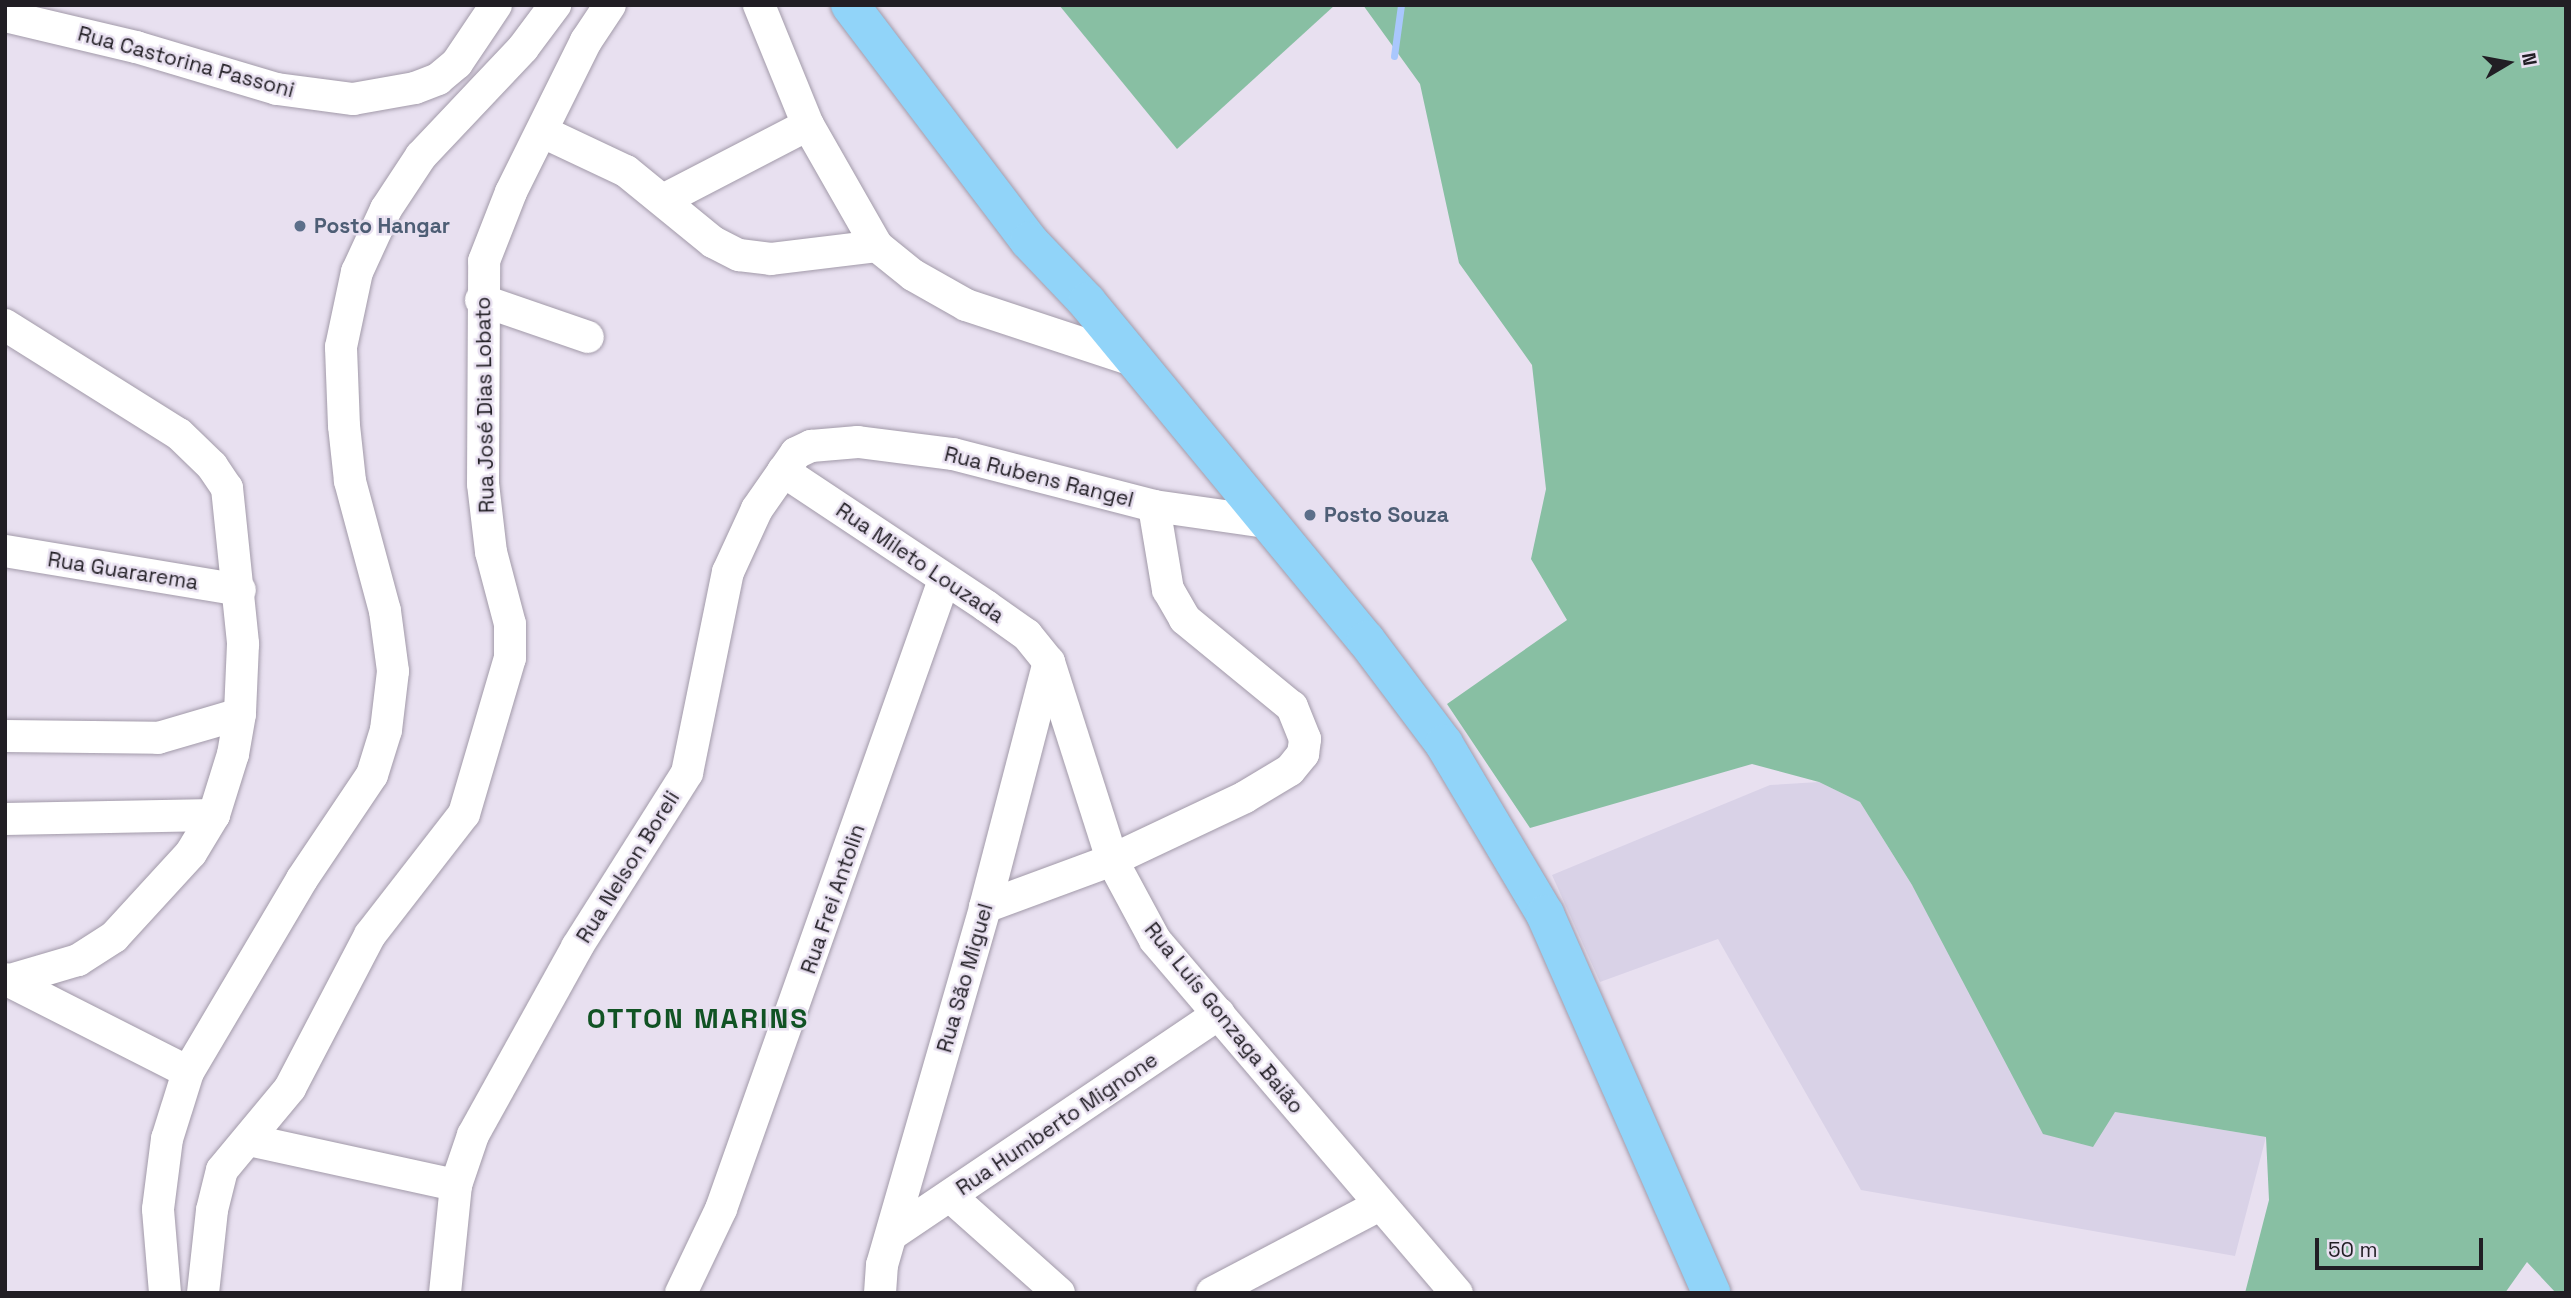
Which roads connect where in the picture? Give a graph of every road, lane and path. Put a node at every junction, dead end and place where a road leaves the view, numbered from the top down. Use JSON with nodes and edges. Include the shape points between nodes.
{"nodes":[{"id":1,"x":555,"y":5,"type":"edge"},
{"id":2,"x":610,"y":5,"type":"edge"},
{"id":3,"x":759,"y":5,"type":"edge"},
{"id":4,"x":850,"y":5,"type":"edge"},
{"id":5,"x":486,"y":9,"type":"edge"},
{"id":6,"x":5,"y":16,"type":"edge"},
{"id":7,"x":808,"y":125,"type":"junction"},
{"id":8,"x":543,"y":132,"type":"junction"},
{"id":9,"x":665,"y":199,"type":"junction"},
{"id":10,"x":877,"y":246,"type":"junction"},
{"id":11,"x":481,"y":300,"type":"junction"},
{"id":12,"x":5,"y":325,"type":"edge"},
{"id":13,"x":588,"y":337,"type":"dead end"},
{"id":14,"x":1135,"y":362,"type":"junction"},
{"id":15,"x":811,"y":446,"type":"joint"},
{"id":16,"x":783,"y":471,"type":"junction"},
{"id":17,"x":1154,"y":506,"type":"junction"},
{"id":18,"x":1266,"y":522,"type":"junction"},
{"id":19,"x":5,"y":551,"type":"edge"},
{"id":20,"x":944,"y":580,"type":"junction"},
{"id":21,"x":240,"y":590,"type":"junction"},
{"id":22,"x":1049,"y":662,"type":"junction"},
{"id":23,"x":240,"y":714,"type":"junction"},
{"id":24,"x":5,"y":736,"type":"edge"},
{"id":25,"x":214,"y":815,"type":"junction"},
{"id":26,"x":5,"y":818,"type":"edge"},
{"id":27,"x":1112,"y":860,"type":"junction"},
{"id":28,"x":985,"y":907,"type":"junction"},
{"id":29,"x":8,"y":980,"type":"edge"},
{"id":30,"x":1219,"y":1014,"type":"junction"},
{"id":31,"x":188,"y":1072,"type":"junction"},
{"id":32,"x":249,"y":1140,"type":"junction"},
{"id":33,"x":456,"y":1185,"type":"junction"},
{"id":34,"x":950,"y":1196,"type":"junction"},
{"id":35,"x":1378,"y":1206,"type":"junction"},
{"id":36,"x":894,"y":1233,"type":"junction"},
{"id":37,"x":164,"y":1293,"type":"edge"},
{"id":38,"x":203,"y":1293,"type":"edge"},
{"id":39,"x":444,"y":1293,"type":"edge"},
{"id":40,"x":681,"y":1293,"type":"edge"},
{"id":41,"x":880,"y":1293,"type":"edge"},
{"id":42,"x":1059,"y":1293,"type":"edge"},
{"id":43,"x":1212,"y":1293,"type":"edge"},
{"id":44,"x":1457,"y":1293,"type":"edge"},
{"id":45,"x":1711,"y":1293,"type":"edge"}],
"edges":[{"from":1,"to":31,"type":"street","via":[[523,48],[421,156],[386,209],[357,272],[341,347],[344,426],[350,481],[385,611],[393,671],[386,730],[372,775],[302,879]]},
{"from":2,"to":8,"type":"street","name":"Rua José Dias Lobato","via":[[586,41]]},
{"from":3,"to":7,"type":"street"},
{"from":4,"to":14,"type":"highway","via":[[1030,241]]},
{"from":5,"to":6,"type":"street","name":"Rua Castorina Passoni","via":[[457,63],[438,79],[353,99],[277,89],[136,47]]},
{"from":7,"to":9,"type":"street"},
{"from":7,"to":10,"type":"street"},
{"from":8,"to":9,"type":"street","via":[[626,171]]},
{"from":8,"to":11,"type":"street","name":"Rua José Dias Lobato","via":[[511,192],[484,261]]},
{"from":9,"to":10,"type":"street","via":[[713,242],[739,255],[771,259]]},
{"from":10,"to":14,"type":"street","via":[[913,275],[966,305]]},
{"from":11,"to":13,"type":"street"},
{"from":11,"to":32,"type":"street","name":"Rua José Dias Lobato","via":[[483,484],[491,552],[510,624],[510,658],[498,706],[464,814],[370,935],[315,1047]]},
{"from":12,"to":21,"type":"street","via":[[179,434],[212,466],[227,488]]},
{"from":14,"to":18,"type":"highway"},
{"from":15,"to":16,"type":"street","name":"Rua Nelson Boreli","via":[[796,453]]},
{"from":15,"to":17,"type":"street","name":"Rua Rubens Rangel","via":[[858,442],[953,454]]},
{"from":16,"to":20,"type":"street","name":"Rua Mileto Louzada"},
{"from":16,"to":33,"type":"street","name":"Rua Nelson Boreli","via":[[757,509],[728,572],[687,773],[577,947],[473,1135]]},
{"from":17,"to":18,"type":"street","name":"Rua Rubens Rangel"},
{"from":17,"to":27,"type":"street","via":[[1168,590],[1185,619],[1292,707],[1305,738],[1303,754],[1290,770],[1245,797]]},
{"from":18,"to":45,"type":"highway","via":[[1366,640],[1444,744],[1545,914]]},
{"from":19,"to":21,"type":"street","name":"Rua Guararema"},
{"from":20,"to":22,"type":"street","name":"Rua Mileto Louzada","via":[[1027,635]]},
{"from":20,"to":40,"type":"street","name":"Rua Frei Antolin","via":[[721,1209]]},
{"from":21,"to":23,"type":"street"},
{"from":22,"to":27,"type":"street","name":"Rua Luís Gonzaga Baião"},
{"from":22,"to":28,"type":"street","name":"Rua São Miguel"},
{"from":23,"to":24,"type":"street","via":[[158,738]]},
{"from":23,"to":25,"type":"street"},
{"from":25,"to":26,"type":"street"},
{"from":25,"to":29,"type":"street","via":[[191,853],[114,936],[78,960]]},
{"from":27,"to":28,"type":"street"},
{"from":27,"to":30,"type":"street","name":"Rua Luís Gonzaga Baião","via":[[1155,940]]},
{"from":28,"to":36,"type":"street","name":"Rua São Miguel"},
{"from":29,"to":31,"type":"street"},
{"from":30,"to":34,"type":"street","name":"Rua Humberto Mignone"},
{"from":30,"to":35,"type":"street","name":"Rua Luís Gonzaga Baião"},
{"from":31,"to":37,"type":"street","via":[[167,1139],[158,1209]]},
{"from":32,"to":33,"type":"street"},
{"from":32,"to":38,"type":"street","name":"Rua José Dias Lobato","via":[[222,1170],[212,1210]]},
{"from":33,"to":39,"type":"street","name":"Rua Nelson Boreli"},
{"from":34,"to":36,"type":"street","name":"Rua Humberto Mignone"},
{"from":34,"to":42,"type":"street"},
{"from":35,"to":43,"type":"street"},
{"from":35,"to":44,"type":"street","name":"Rua Luís Gonzaga Baião"},
{"from":36,"to":41,"type":"street","name":"Rua São Miguel","via":[[882,1265]]}]}
